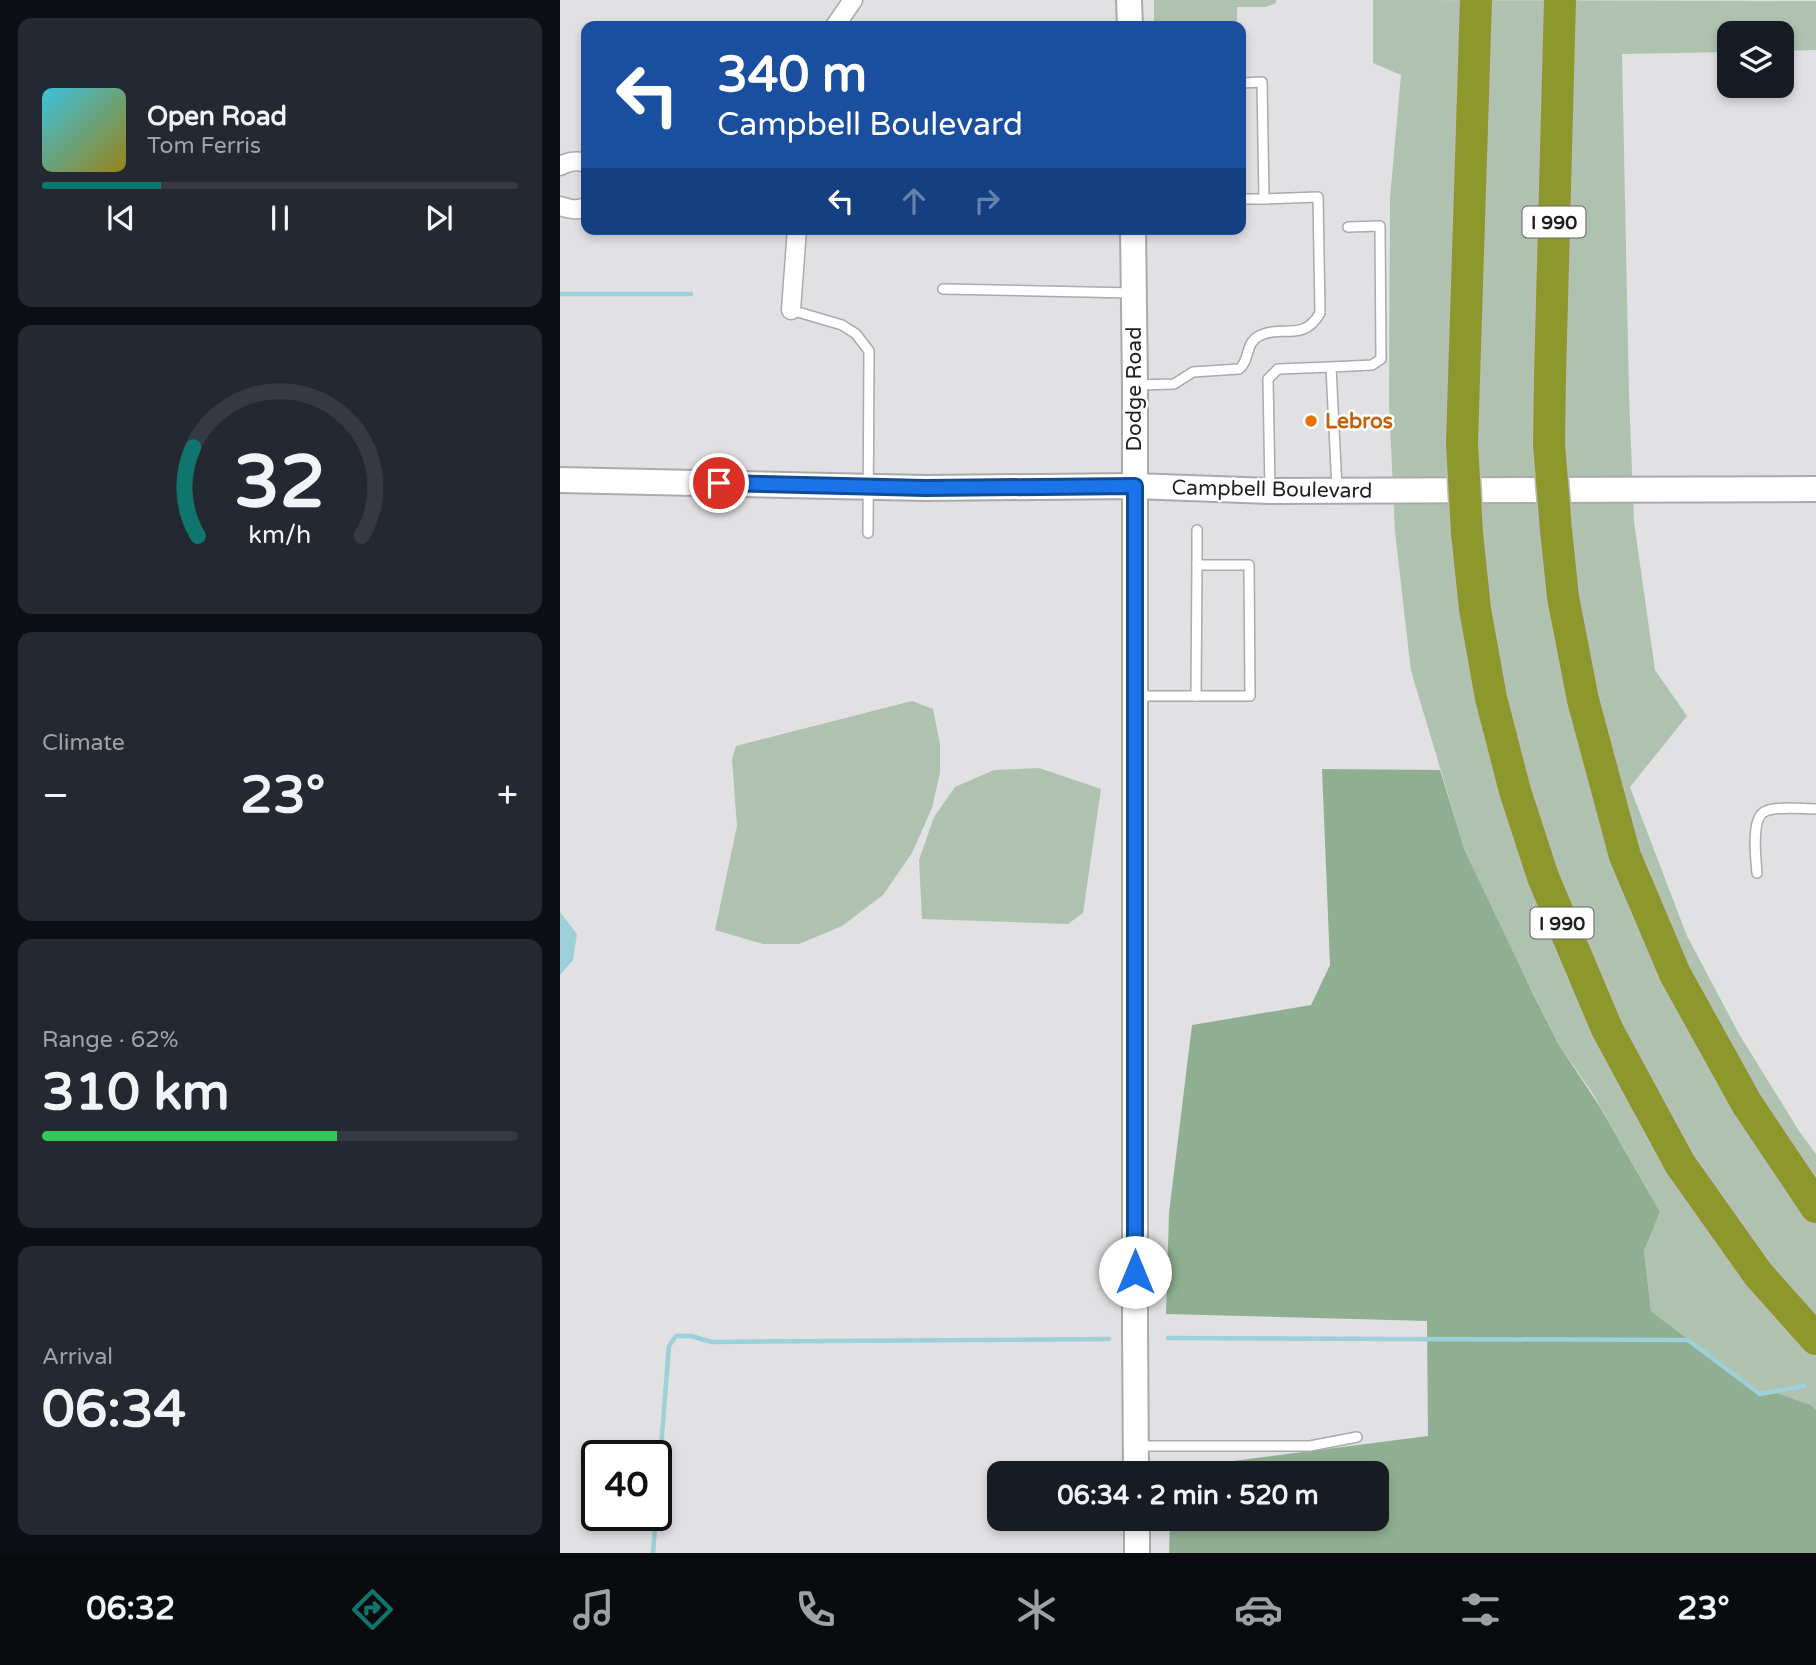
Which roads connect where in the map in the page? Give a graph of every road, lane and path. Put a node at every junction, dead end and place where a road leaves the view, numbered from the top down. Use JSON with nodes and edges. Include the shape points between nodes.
{"nodes":[{"id":1,"x":853,"y":0,"type":"edge"},
{"id":2,"x":1129,"y":0,"type":"edge"},
{"id":3,"x":1476,"y":0,"type":"edge"},
{"id":4,"x":1560,"y":0,"type":"edge"},
{"id":5,"x":838,"y":21,"type":"edge"},
{"id":6,"x":1130,"y":21,"type":"edge"},
{"id":7,"x":1246,"y":83,"type":"edge"},
{"id":8,"x":581,"y":162,"type":"edge"},
{"id":9,"x":560,"y":166,"type":"edge"},
{"id":10,"x":1246,"y":199,"type":"edge"},
{"id":11,"x":1264,"y":199,"type":"junction"},
{"id":12,"x":560,"y":206,"type":"edge"},
{"id":13,"x":581,"y":208,"type":"edge"},
{"id":14,"x":1348,"y":227,"type":"dead end"},
{"id":15,"x":797,"y":235,"type":"edge"},
{"id":16,"x":1133,"y":235,"type":"edge"},
{"id":17,"x":943,"y":289,"type":"dead end"},
{"id":18,"x":1134,"y":293,"type":"junction"},
{"id":19,"x":791,"y":310,"type":"joint"},
{"id":20,"x":1331,"y":367,"type":"junction"},
{"id":21,"x":1135,"y":384,"type":"junction"},
{"id":22,"x":560,"y":480,"type":"edge"},
{"id":23,"x":1135,"y":486,"type":"junction"},
{"id":24,"x":869,"y":487,"type":"junction"},
{"id":25,"x":1816,"y":489,"type":"edge"},
{"id":26,"x":1270,"y":491,"type":"junction"},
{"id":27,"x":1338,"y":491,"type":"junction"},
{"id":28,"x":1197,"y":530,"type":"dead end"},
{"id":29,"x":868,"y":533,"type":"dead end"},
{"id":30,"x":1197,"y":565,"type":"junction"},
{"id":31,"x":1134,"y":696,"type":"junction"},
{"id":32,"x":1196,"y":696,"type":"junction"},
{"id":33,"x":1816,"y":809,"type":"edge"},
{"id":34,"x":1757,"y":873,"type":"dead end"},
{"id":35,"x":1816,"y":1207,"type":"edge"},
{"id":36,"x":1816,"y":1339,"type":"edge"},
{"id":37,"x":1357,"y":1437,"type":"dead end"},
{"id":38,"x":1136,"y":1446,"type":"junction"},
{"id":39,"x":1136,"y":1461,"type":"edge"},
{"id":40,"x":1137,"y":1531,"type":"edge"},
{"id":41,"x":1137,"y":1553,"type":"edge"}],
"edges":[{"from":1,"to":5,"type":"street"},
{"from":2,"to":6,"type":"street"},
{"from":3,"to":36,"type":"highway","number":"I 990","bridge":true,"via":[[1462,443],[1466,533],[1479,634],[1515,791],[1543,877],[1607,1029],[1680,1164],[1758,1274]]},
{"from":4,"to":35,"type":"highway","number":"I 990","bridge":true,"via":[[1549,444],[1563,597],[1583,701],[1625,856],[1675,974],[1747,1104]]},
{"from":7,"to":11,"type":"lane","via":[[1262,82]]},
{"from":8,"to":9,"type":"street"},
{"from":10,"to":11,"type":"lane"},
{"from":11,"to":21,"type":"lane","via":[[1318,197],[1320,313],[1315,321],[1306,329],[1256,336],[1239,369],[1194,372],[1174,384]]},
{"from":12,"to":13,"type":"street"},
{"from":14,"to":20,"type":"lane","via":[[1380,226],[1381,359],[1372,365]]},
{"from":15,"to":19,"type":"street"},
{"from":16,"to":18,"type":"street","name":"Dodge Road"},
{"from":17,"to":18,"type":"lane"},
{"from":18,"to":21,"type":"street","name":"Dodge Road"},
{"from":19,"to":24,"type":"lane","via":[[842,326],[856,334],[869,351]]},
{"from":20,"to":26,"type":"lane","via":[[1278,369],[1268,379]]},
{"from":20,"to":27,"type":"lane"},
{"from":21,"to":23,"type":"street","name":"Dodge Road"},
{"from":22,"to":24,"type":"street","name":"Campbell Boulevard"},
{"from":23,"to":24,"type":"street","name":"Campbell Boulevard"},
{"from":23,"to":26,"type":"street","name":"Campbell Boulevard"},
{"from":23,"to":31,"type":"street","name":"Dodge Road"},
{"from":24,"to":29,"type":"lane"},
{"from":25,"to":27,"type":"street","name":"Campbell Boulevard"},
{"from":26,"to":27,"type":"street","name":"Campbell Boulevard"},
{"from":28,"to":30,"type":"lane"},
{"from":30,"to":32,"type":"lane"},
{"from":30,"to":32,"type":"lane","via":[[1249,565],[1250,696]]},
{"from":31,"to":32,"type":"lane"},
{"from":31,"to":38,"type":"street","name":"Dodge Road"},
{"from":33,"to":34,"type":"lane","via":[[1774,809],[1759,816]]},
{"from":37,"to":38,"type":"lane","via":[[1310,1446]]},
{"from":38,"to":39,"type":"street","name":"Dodge Road"},
{"from":40,"to":41,"type":"street"}]}
